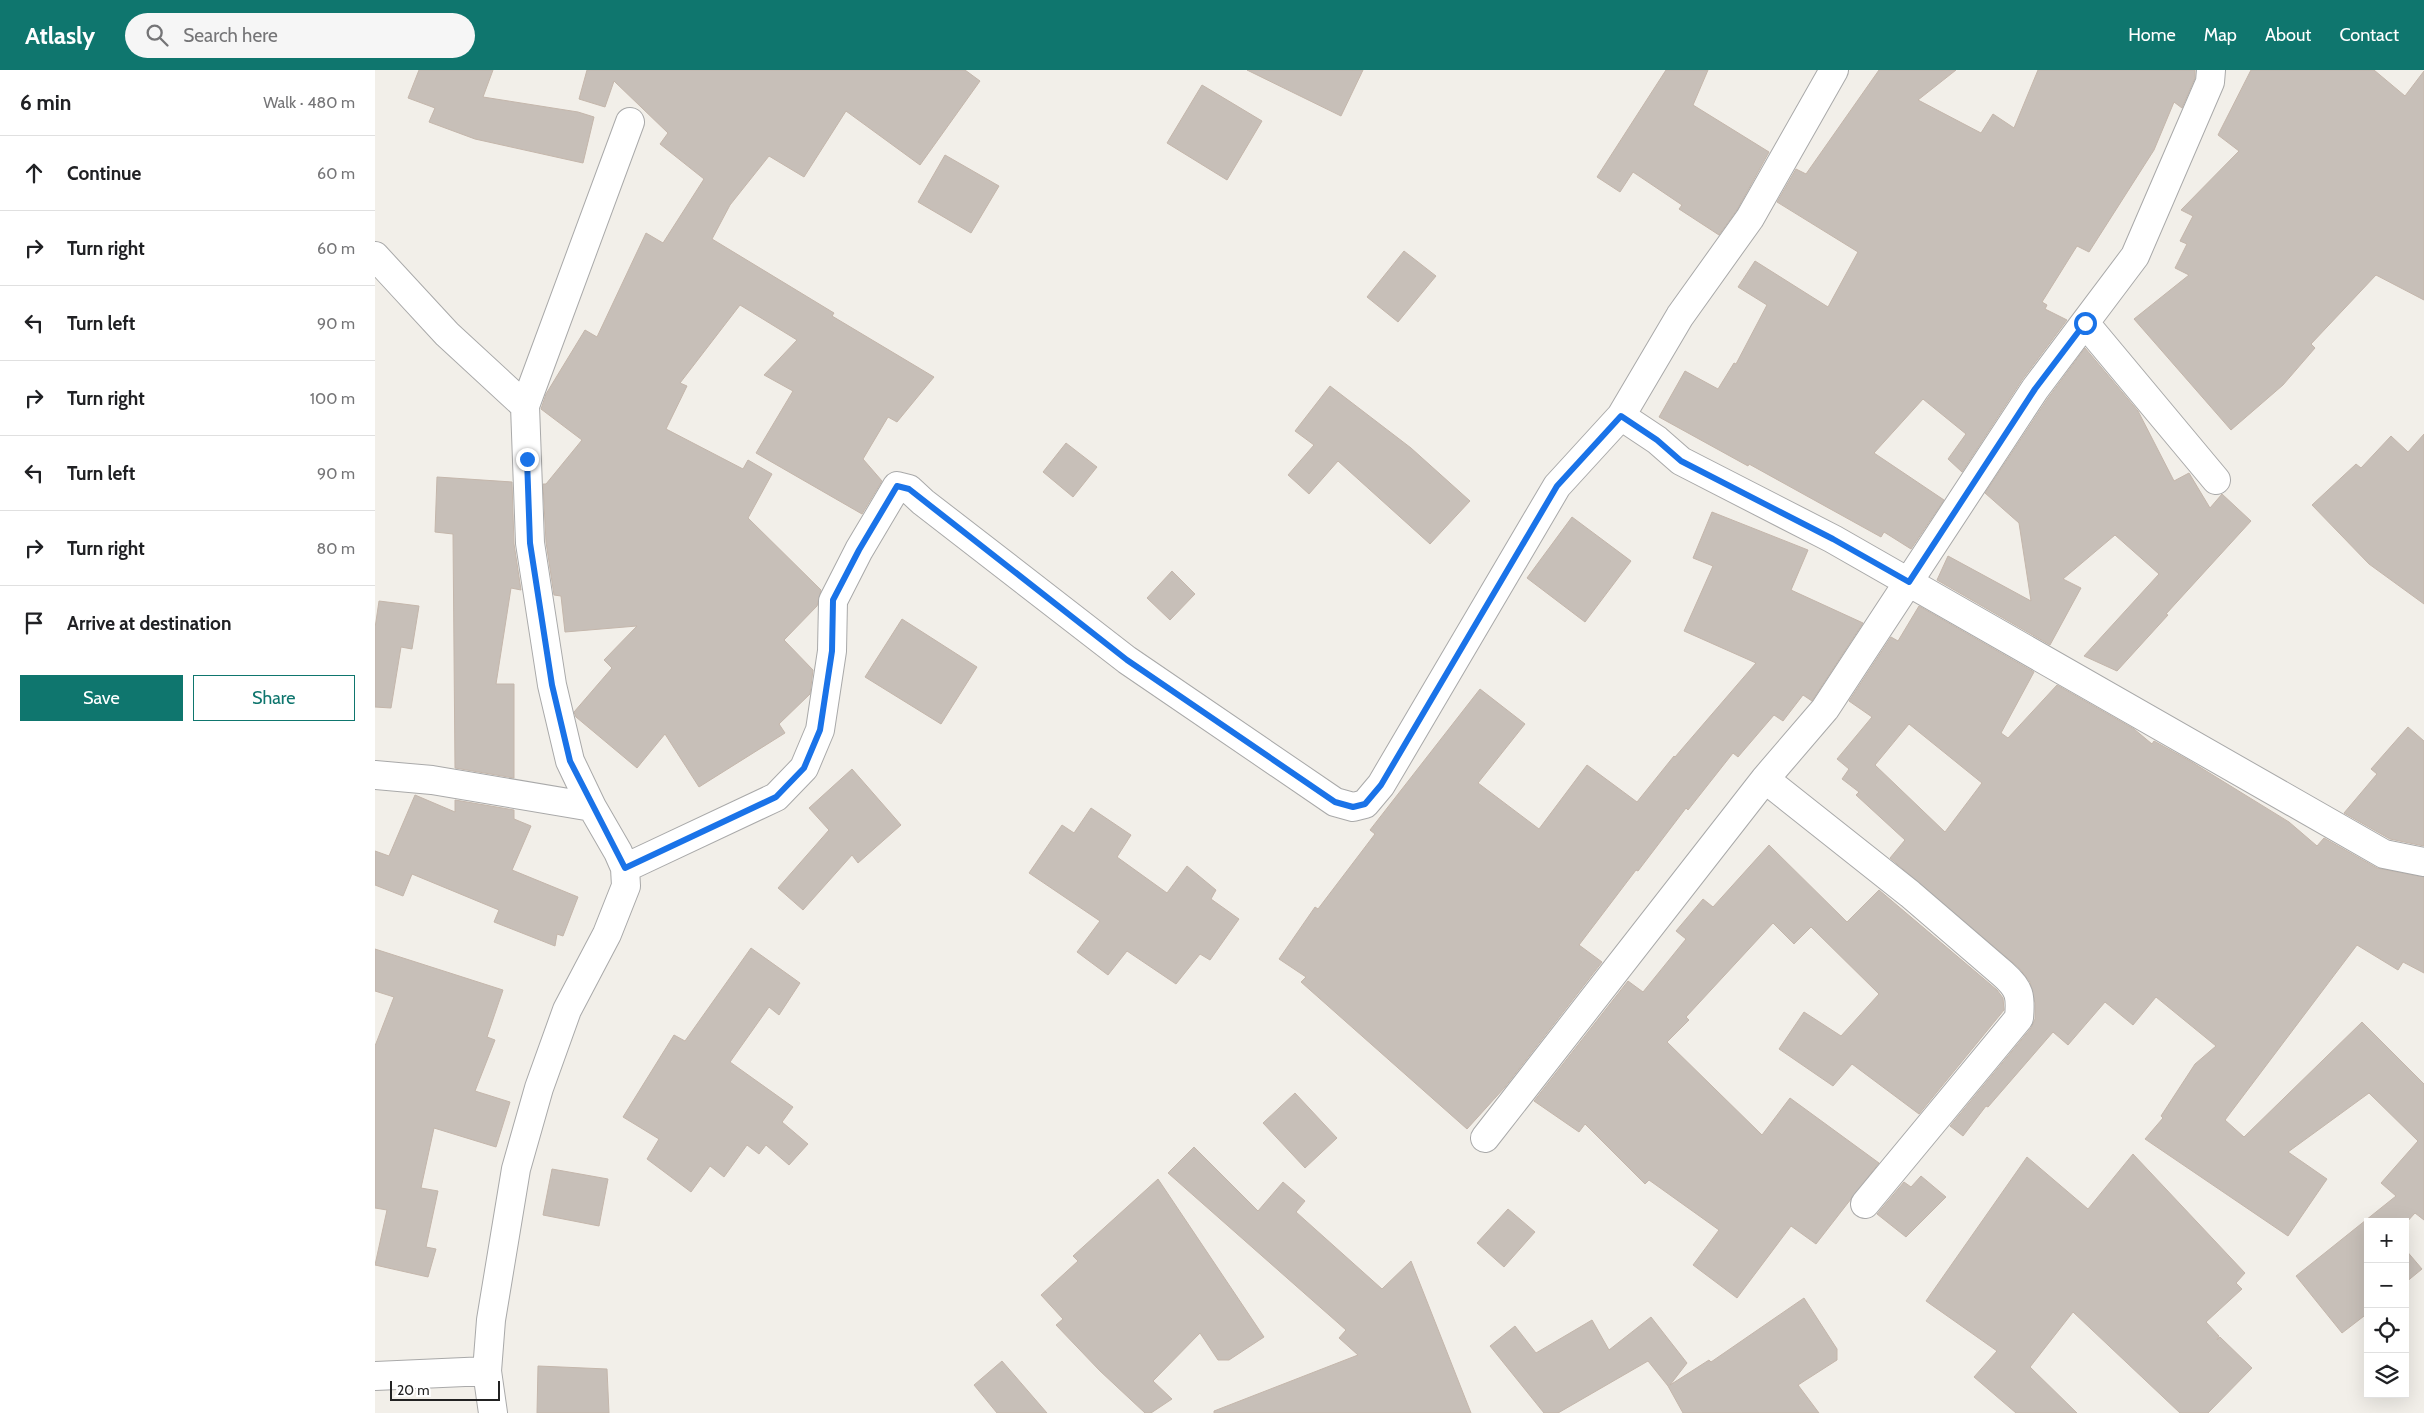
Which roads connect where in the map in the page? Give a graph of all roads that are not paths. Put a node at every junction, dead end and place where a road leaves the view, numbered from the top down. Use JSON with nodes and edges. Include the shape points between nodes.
{"nodes":[{"id":1,"x":1833,"y":70,"type":"edge"},
{"id":2,"x":2211,"y":70,"type":"edge"},
{"id":3,"x":630,"y":122,"type":"dead end"},
{"id":4,"x":375,"y":256,"type":"edge"},
{"id":5,"x":2085,"y":323,"type":"junction"},
{"id":6,"x":525,"y":406,"type":"junction"},
{"id":7,"x":1621,"y":416,"type":"junction"},
{"id":8,"x":2216,"y":480,"type":"dead end"},
{"id":9,"x":1909,"y":582,"type":"junction"},
{"id":10,"x":375,"y":775,"type":"edge"},
{"id":11,"x":1765,"y":779,"type":"junction"},
{"id":12,"x":592,"y":807,"type":"junction"},
{"id":13,"x":2424,"y":862,"type":"edge"},
{"id":14,"x":625,"y":868,"type":"junction"},
{"id":15,"x":1485,"y":1138,"type":"dead end"},
{"id":16,"x":1865,"y":1204,"type":"dead end"},
{"id":17,"x":487,"y":1371,"type":"junction"},
{"id":18,"x":375,"y":1376,"type":"edge"},
{"id":19,"x":493,"y":1413,"type":"edge"}],
"edges":[{"from":1,"to":7,"type":"street","via":[[1750,218],[1680,316]]},
{"from":2,"to":5,"type":"street","via":[[2210,82],[2135,256]]},
{"from":3,"to":6,"type":"street"},
{"from":4,"to":6,"type":"street","via":[[447,334]]},
{"from":5,"to":8,"type":"street"},
{"from":5,"to":9,"type":"street","via":[[2035,389]]},
{"from":6,"to":12,"type":"street","via":[[530,543],[552,685],[570,761]]},
{"from":7,"to":9,"type":"street","via":[[1681,461]]},
{"from":7,"to":14,"type":"street","via":[[1557,486],[1381,785],[1365,804],[1353,807],[1335,802],[1296,778],[1127,660],[909,489],[897,486],[833,600],[832,651],[820,730],[804,768],[776,797]]},
{"from":9,"to":11,"type":"street","via":[[1825,709]]},
{"from":9,"to":13,"type":"street","via":[[2384,854]]},
{"from":10,"to":12,"type":"street","via":[[432,780]]},
{"from":11,"to":15,"type":"street"},
{"from":11,"to":16,"type":"street","via":[[2003,974],[2015,985],[2021,999],[2019,1018]]},
{"from":12,"to":14,"type":"street"},
{"from":14,"to":17,"type":"street","via":[[626,886],[607,934],[567,1010],[539,1088],[516,1169],[491,1320]]},
{"from":17,"to":18,"type":"street"},
{"from":17,"to":19,"type":"street"}]}
